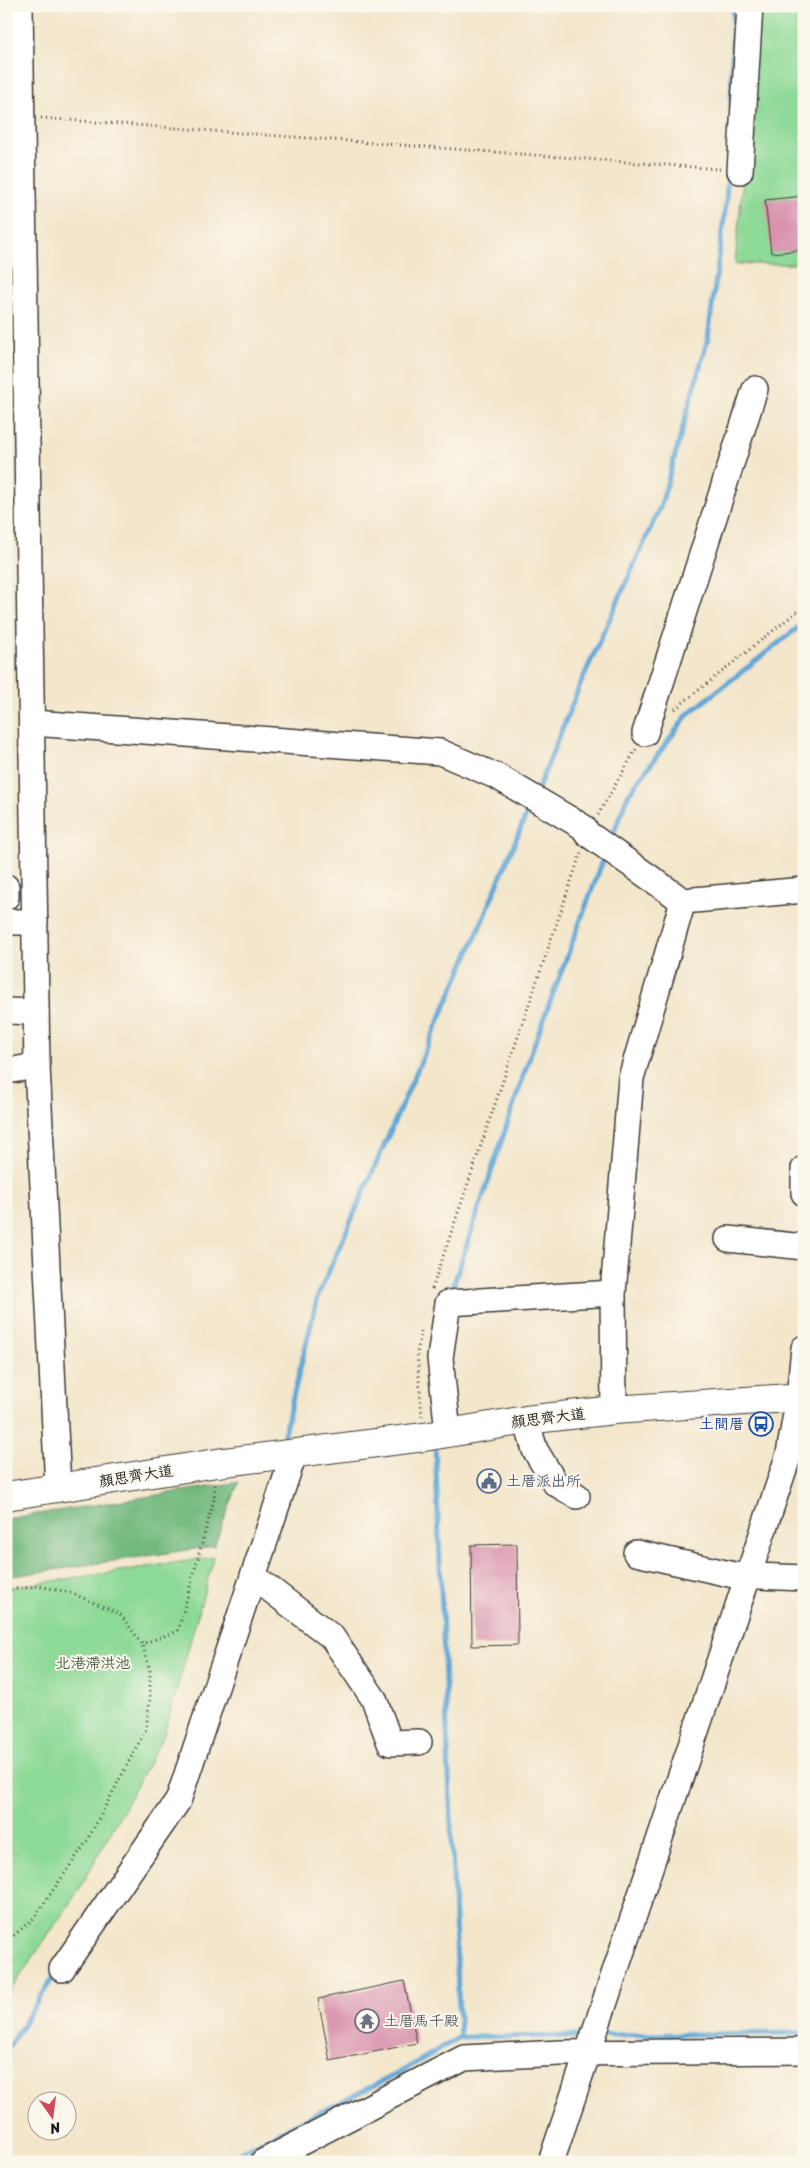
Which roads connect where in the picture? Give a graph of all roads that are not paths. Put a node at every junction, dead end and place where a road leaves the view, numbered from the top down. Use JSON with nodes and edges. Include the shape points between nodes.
{"nodes":[{"id":1,"x":20,"y":6,"type":"edge"},
{"id":2,"x":750,"y":6,"type":"edge"},
{"id":3,"x":740,"y":171,"type":"road end"},
{"id":4,"x":755,"y":389,"type":"dead end"},
{"id":5,"x":32,"y":723,"type":"junction"},
{"id":6,"x":645,"y":733,"type":"road end"},
{"id":7,"x":6,"y":887,"type":"edge"},
{"id":8,"x":804,"y":890,"type":"edge"},
{"id":9,"x":6,"y":897,"type":"edge"},
{"id":10,"x":683,"y":901,"type":"junction"},
{"id":11,"x":6,"y":922,"type":"edge"},
{"id":12,"x":35,"y":922,"type":"junction"},
{"id":13,"x":6,"y":1011,"type":"edge"},
{"id":14,"x":36,"y":1012,"type":"junction"},
{"id":15,"x":37,"y":1066,"type":"junction"},
{"id":16,"x":6,"y":1071,"type":"edge"},
{"id":17,"x":804,"y":1169,"type":"edge"},
{"id":18,"x":804,"y":1193,"type":"edge"},
{"id":19,"x":728,"y":1239,"type":"dead end"},
{"id":20,"x":804,"y":1247,"type":"edge"},
{"id":21,"x":613,"y":1293,"type":"junction"},
{"id":22,"x":804,"y":1348,"type":"edge"},
{"id":23,"x":801,"y":1397,"type":"edge"},
{"id":24,"x":614,"y":1410,"type":"junction"},
{"id":25,"x":526,"y":1420,"type":"junction"},
{"id":26,"x":436,"y":1435,"type":"junction"},
{"id":27,"x":294,"y":1454,"type":"junction"},
{"id":28,"x":58,"y":1488,"type":"junction"},
{"id":29,"x":6,"y":1496,"type":"edge"},
{"id":30,"x":577,"y":1496,"type":"dead end"},
{"id":31,"x":636,"y":1553,"type":"dead end"},
{"id":32,"x":748,"y":1575,"type":"junction"},
{"id":33,"x":253,"y":1576,"type":"junction"},
{"id":34,"x":804,"y":1578,"type":"edge"},
{"id":35,"x":419,"y":1742,"type":"dead end"},
{"id":36,"x":62,"y":1970,"type":"dead end"},
{"id":37,"x":804,"y":2051,"type":"edge"},
{"id":38,"x":588,"y":2052,"type":"junction"},
{"id":39,"x":263,"y":2162,"type":"edge"},
{"id":40,"x":551,"y":2162,"type":"edge"}],
"edges":[{"from":1,"to":5,"type":"street"},
{"from":2,"to":3,"type":"street"},
{"from":4,"to":6,"type":"street"},
{"from":5,"to":10,"type":"street","via":[[440,752],[498,778],[583,827],[588,834]]},
{"from":5,"to":12,"type":"street"},
{"from":7,"to":9,"type":"street"},
{"from":8,"to":10,"type":"street"},
{"from":10,"to":21,"type":"street","via":[[631,1078]]},
{"from":11,"to":12,"type":"street"},
{"from":12,"to":14,"type":"street"},
{"from":13,"to":14,"type":"street"},
{"from":14,"to":15,"type":"street"},
{"from":15,"to":16,"type":"street"},
{"from":15,"to":28,"type":"street"},
{"from":17,"to":18,"type":"street"},
{"from":19,"to":20,"type":"street"},
{"from":21,"to":24,"type":"street"},
{"from":21,"to":26,"type":"street","via":[[448,1303],[440,1358]]},
{"from":22,"to":23,"type":"street"},
{"from":23,"to":24,"type":"main road","name":"顏思齊大道"},
{"from":23,"to":32,"type":"street","via":[[789,1454]]},
{"from":24,"to":25,"type":"main road","name":"顏思齊大道"},
{"from":25,"to":26,"type":"main road","name":"顏思齊大道"},
{"from":25,"to":30,"type":"street","via":[[535,1450],[555,1483]]},
{"from":26,"to":27,"type":"main road","name":"顏思齊大道"},
{"from":27,"to":28,"type":"main road","name":"顏思齊大道"},
{"from":27,"to":33,"type":"street"},
{"from":28,"to":29,"type":"main road","name":"顏思齊大道"},
{"from":31,"to":32,"type":"street","via":[[734,1575]]},
{"from":32,"to":34,"type":"street"},
{"from":32,"to":38,"type":"street"},
{"from":33,"to":35,"type":"street","via":[[332,1638],[374,1699],[390,1743]]},
{"from":33,"to":36,"type":"street","via":[[178,1801]]},
{"from":37,"to":38,"type":"street"},
{"from":38,"to":39,"type":"street","via":[[464,2058]]},
{"from":38,"to":40,"type":"street"}]}
